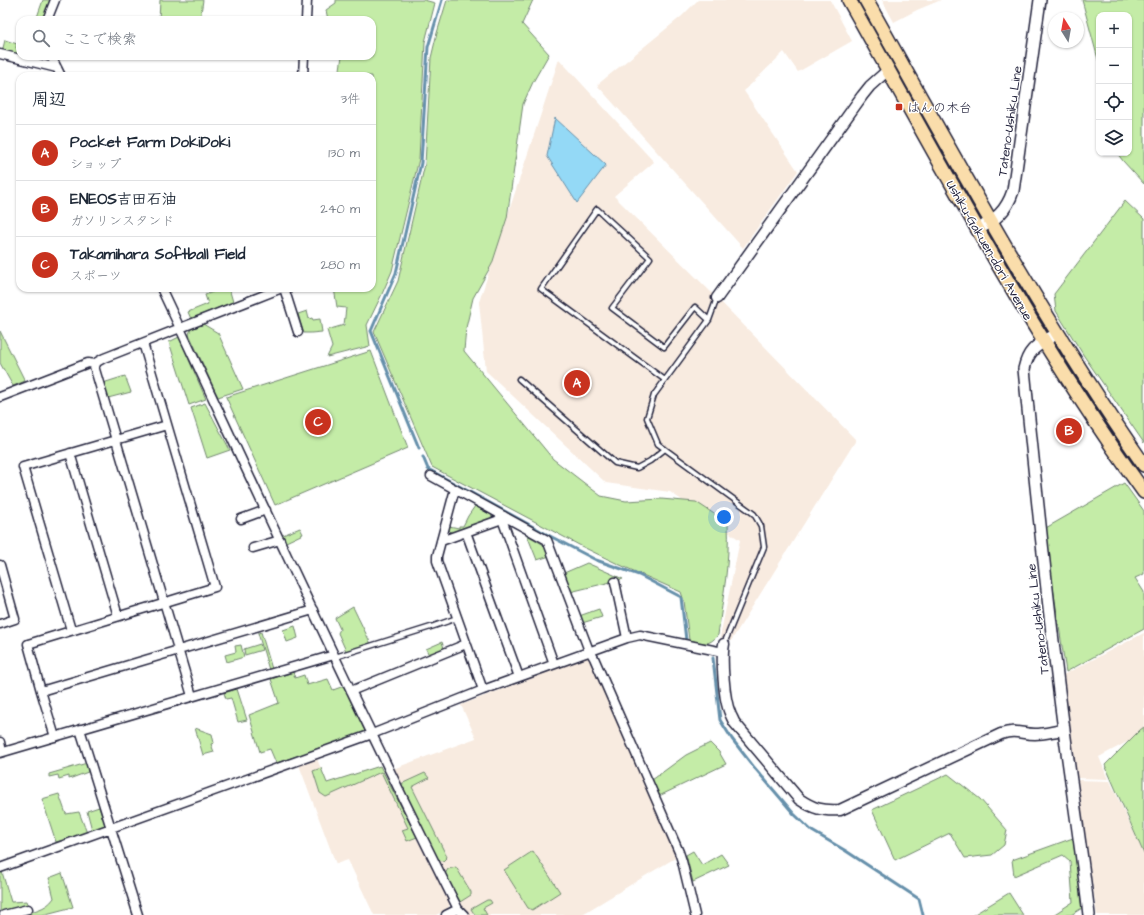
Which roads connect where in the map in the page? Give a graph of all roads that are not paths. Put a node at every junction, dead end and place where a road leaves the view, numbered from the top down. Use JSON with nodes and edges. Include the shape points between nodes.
{"nodes":[{"id":1,"x":55,"y":0,"type":"edge"},
{"id":2,"x":307,"y":0,"type":"edge"},
{"id":3,"x":849,"y":0,"type":"edge"},
{"id":4,"x":866,"y":0,"type":"edge"},
{"id":5,"x":1040,"y":0,"type":"edge"},
{"id":6,"x":49,"y":16,"type":"edge"},
{"id":7,"x":306,"y":16,"type":"edge"},
{"id":8,"x":0,"y":54,"type":"edge"},
{"id":9,"x":16,"y":58,"type":"edge"},
{"id":10,"x":24,"y":60,"type":"edge"},
{"id":11,"x":53,"y":60,"type":"edge"},
{"id":12,"x":304,"y":60,"type":"edge"},
{"id":13,"x":57,"y":68,"type":"junction"},
{"id":14,"x":888,"y":70,"type":"junction"},
{"id":15,"x":59,"y":72,"type":"edge"},
{"id":16,"x":303,"y":72,"type":"edge"},
{"id":17,"x":990,"y":222,"type":"junction"},
{"id":18,"x":978,"y":230,"type":"junction"},
{"id":19,"x":163,"y":292,"type":"edge"},
{"id":20,"x":273,"y":292,"type":"edge"},
{"id":21,"x":284,"y":292,"type":"edge"},
{"id":22,"x":717,"y":298,"type":"joint"},
{"id":23,"x":709,"y":320,"type":"junction"},
{"id":24,"x":180,"y":328,"type":"junction"},
{"id":25,"x":298,"y":332,"type":"dead end"},
{"id":26,"x":1056,"y":334,"type":"junction"},
{"id":27,"x":1044,"y":341,"type":"junction"},
{"id":28,"x":144,"y":343,"type":"junction"},
{"id":29,"x":96,"y":364,"type":"junction"},
{"id":30,"x":519,"y":379,"type":"dead end"},
{"id":31,"x":665,"y":380,"type":"junction"},
{"id":32,"x":0,"y":397,"type":"edge"},
{"id":33,"x":167,"y":425,"type":"junction"},
{"id":34,"x":115,"y":440,"type":"junction"},
{"id":35,"x":665,"y":449,"type":"junction"},
{"id":36,"x":70,"y":453,"type":"junction"},
{"id":37,"x":1144,"y":465,"type":"edge"},
{"id":38,"x":431,"y":476,"type":"dead end"},
{"id":39,"x":455,"y":489,"type":"junction"},
{"id":40,"x":1144,"y":492,"type":"edge"},
{"id":41,"x":266,"y":510,"type":"junction"},
{"id":42,"x":503,"y":518,"type":"junction"},
{"id":43,"x":241,"y":519,"type":"dead end"},
{"id":44,"x":466,"y":532,"type":"junction"},
{"id":45,"x":280,"y":540,"type":"junction"},
{"id":46,"x":441,"y":541,"type":"junction"},
{"id":47,"x":253,"y":548,"type":"dead end"},
{"id":48,"x":0,"y":565,"type":"edge"},
{"id":49,"x":615,"y":582,"type":"dead end"},
{"id":50,"x":164,"y":602,"type":"junction"},
{"id":51,"x":313,"y":610,"type":"junction"},
{"id":52,"x":118,"y":616,"type":"junction"},
{"id":53,"x":456,"y":618,"type":"junction"},
{"id":54,"x":0,"y":624,"type":"edge"},
{"id":55,"x":71,"y":630,"type":"junction"},
{"id":56,"x":627,"y":638,"type":"junction"},
{"id":57,"x":466,"y":644,"type":"junction"},
{"id":58,"x":723,"y":648,"type":"junction"},
{"id":59,"x":178,"y":650,"type":"junction"},
{"id":60,"x":590,"y":652,"type":"junction"},
{"id":61,"x":334,"y":656,"type":"junction"},
{"id":62,"x":554,"y":664,"type":"junction"},
{"id":63,"x":519,"y":677,"type":"junction"},
{"id":64,"x":483,"y":690,"type":"junction"},
{"id":65,"x":41,"y":691,"type":"junction"},
{"id":66,"x":351,"y":691,"type":"junction"},
{"id":67,"x":192,"y":696,"type":"junction"},
{"id":68,"x":80,"y":730,"type":"junction"},
{"id":69,"x":1064,"y":730,"type":"junction"},
{"id":70,"x":372,"y":734,"type":"junction"},
{"id":71,"x":55,"y":737,"type":"junction"},
{"id":72,"x":0,"y":742,"type":"edge"},
{"id":73,"x":1,"y":752,"type":"edge"},
{"id":74,"x":110,"y":828,"type":"junction"},
{"id":75,"x":0,"y":868,"type":"edge"},
{"id":76,"x":28,"y":909,"type":"dead end"},
{"id":77,"x":458,"y":909,"type":"junction"},
{"id":78,"x":4,"y":915,"type":"edge"},
{"id":79,"x":138,"y":915,"type":"edge"},
{"id":80,"x":446,"y":915,"type":"edge"},
{"id":81,"x":464,"y":915,"type":"edge"},
{"id":82,"x":695,"y":915,"type":"edge"},
{"id":83,"x":1089,"y":915,"type":"edge"}],
"edges":[{"from":1,"to":6,"type":"street"},
{"from":2,"to":7,"type":"street"},
{"from":3,"to":14,"type":"highway","name":"Ushiku-Gakuen-dori Avenue"},
{"from":4,"to":17,"type":"highway","name":"Ushiku-Gakuen-dori Avenue"},
{"from":5,"to":17,"type":"main road","name":"Tateno-Ushiku Line","via":[[1013,191],[1005,209]]},
{"from":8,"to":9,"type":"street"},
{"from":10,"to":13,"type":"street"},
{"from":11,"to":13,"type":"street"},
{"from":12,"to":16,"type":"street"},
{"from":13,"to":15,"type":"street"},
{"from":14,"to":18,"type":"highway","name":"Ushiku-Gakuen-dori Avenue"},
{"from":14,"to":22,"type":"street","via":[[862,96]]},
{"from":17,"to":18,"type":"main road","name":"Tateno-Ushiku Line"},
{"from":17,"to":26,"type":"highway","name":"Ushiku-Gakuen-dori Avenue"},
{"from":18,"to":27,"type":"highway","name":"Ushiku-Gakuen-dori Avenue"},
{"from":19,"to":24,"type":"street"},
{"from":20,"to":24,"type":"street"},
{"from":21,"to":25,"type":"street"},
{"from":22,"to":23,"type":"lane"},
{"from":23,"to":31,"type":"lane"},
{"from":23,"to":31,"type":"lane","via":[[695,307],[664,348],[612,308],[650,258],[597,210],[541,289]]},
{"from":24,"to":28,"type":"street"},
{"from":24,"to":41,"type":"street"},
{"from":26,"to":27,"type":"main road","name":"Tateno-Ushiku Line"},
{"from":26,"to":37,"type":"highway","name":"Ushiku-Gakuen-dori Avenue"},
{"from":27,"to":40,"type":"highway","name":"Ushiku-Gakuen-dori Avenue"},
{"from":27,"to":69,"type":"main road","name":"Tateno-Ushiku Line","via":[[1029,353],[1024,369]]},
{"from":28,"to":29,"type":"street","via":[[104,358]]},
{"from":28,"to":33,"type":"street"},
{"from":29,"to":32,"type":"street","via":[[88,363]]},
{"from":29,"to":34,"type":"street","via":[[95,373]]},
{"from":30,"to":35,"type":"lane","via":[[615,463],[637,468]]},
{"from":31,"to":35,"type":"lane","via":[[654,395],[647,418],[658,444]]},
{"from":33,"to":34,"type":"street"},
{"from":33,"to":50,"type":"street","via":[[215,587]]},
{"from":34,"to":36,"type":"street"},
{"from":34,"to":50,"type":"street"},
{"from":35,"to":58,"type":"lane","via":[[754,514],[761,526],[764,547]]},
{"from":36,"to":52,"type":"street"},
{"from":36,"to":55,"type":"street","via":[[23,467]]},
{"from":38,"to":39,"type":"street"},
{"from":39,"to":42,"type":"street"},
{"from":39,"to":46,"type":"street"},
{"from":41,"to":43,"type":"street"},
{"from":41,"to":45,"type":"street"},
{"from":42,"to":44,"type":"street"},
{"from":42,"to":60,"type":"street","via":[[547,540]]},
{"from":42,"to":62,"type":"street"},
{"from":44,"to":46,"type":"street"},
{"from":44,"to":63,"type":"street"},
{"from":45,"to":47,"type":"street"},
{"from":45,"to":51,"type":"street"},
{"from":46,"to":53,"type":"street","via":[[437,565]]},
{"from":48,"to":54,"type":"street","via":[[15,619]]},
{"from":49,"to":56,"type":"street"},
{"from":50,"to":52,"type":"street"},
{"from":50,"to":59,"type":"street"},
{"from":51,"to":59,"type":"street"},
{"from":51,"to":61,"type":"street"},
{"from":52,"to":55,"type":"street"},
{"from":53,"to":57,"type":"street"},
{"from":53,"to":61,"type":"lane"},
{"from":55,"to":65,"type":"street","via":[[28,644]]},
{"from":56,"to":58,"type":"street","via":[[640,635]]},
{"from":56,"to":60,"type":"street"},
{"from":57,"to":64,"type":"street"},
{"from":57,"to":66,"type":"street"},
{"from":58,"to":69,"type":"street","via":[[727,705],[734,722],[799,799],[819,810],[840,810],[1009,731],[1033,734]]},
{"from":59,"to":65,"type":"street"},
{"from":59,"to":67,"type":"street"},
{"from":60,"to":62,"type":"street"},
{"from":60,"to":82,"type":"street","via":[[679,852]]},
{"from":61,"to":66,"type":"street"},
{"from":61,"to":67,"type":"street"},
{"from":62,"to":63,"type":"street"},
{"from":63,"to":64,"type":"street"},
{"from":64,"to":70,"type":"street"},
{"from":65,"to":71,"type":"street"},
{"from":66,"to":70,"type":"street"},
{"from":67,"to":68,"type":"street"},
{"from":68,"to":71,"type":"street"},
{"from":68,"to":74,"type":"street"},
{"from":69,"to":83,"type":"main road","name":"Tateno-Ushiku Line"},
{"from":70,"to":74,"type":"street"},
{"from":70,"to":77,"type":"street"},
{"from":71,"to":73,"type":"street"},
{"from":72,"to":73,"type":"street"},
{"from":74,"to":75,"type":"street"},
{"from":74,"to":79,"type":"street"},
{"from":76,"to":78,"type":"street"},
{"from":77,"to":80,"type":"street"},
{"from":77,"to":81,"type":"street"}]}
